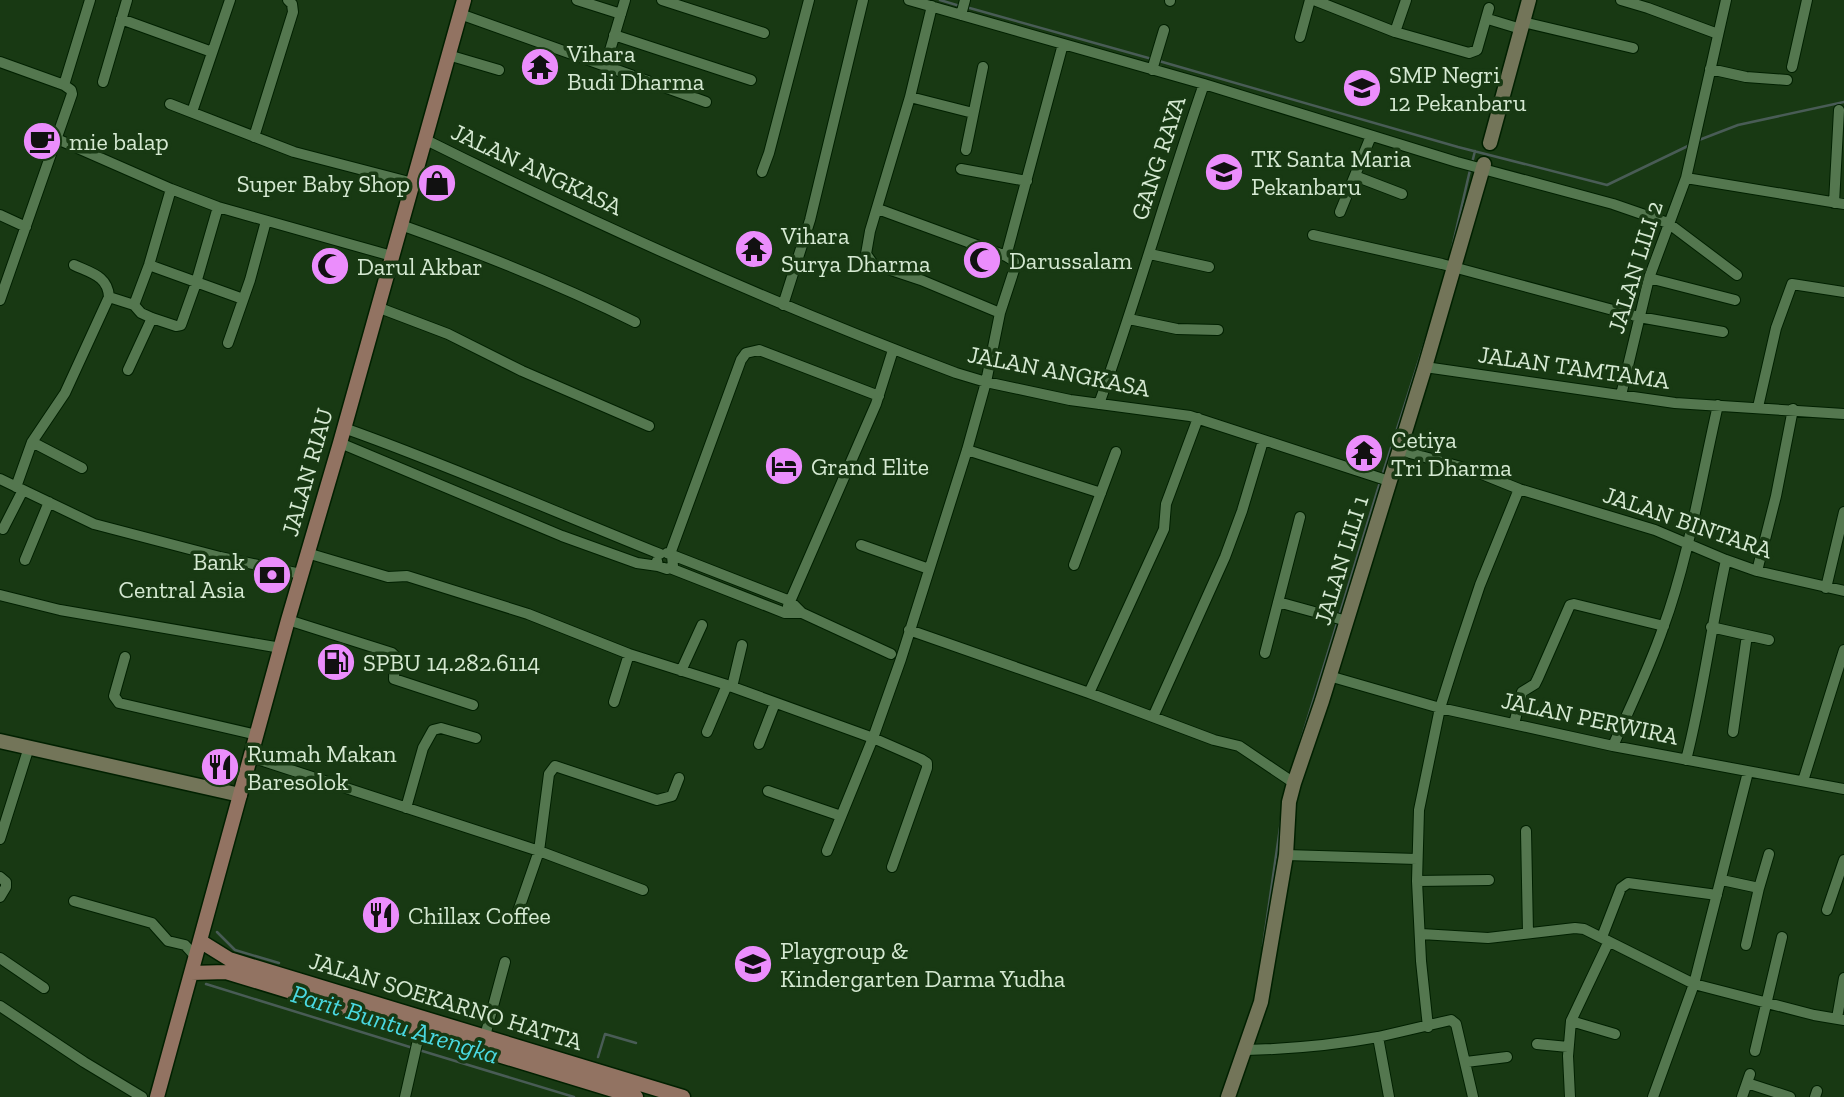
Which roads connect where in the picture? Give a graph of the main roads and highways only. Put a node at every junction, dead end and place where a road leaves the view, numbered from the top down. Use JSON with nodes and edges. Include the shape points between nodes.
{"nodes":[{"id":1,"x":462,"y":7,"type":"edge"},
{"id":2,"x":200,"y":941,"type":"junction"},
{"id":3,"x":191,"y":973,"type":"junction"},
{"id":4,"x":157,"y":1097,"type":"edge"},
{"id":5,"x":636,"y":1097,"type":"edge"},
{"id":6,"x":683,"y":1097,"type":"edge"}],
"edges":[{"from":1,"to":2,"type":"main road","name":"JALAN RIAU"},
{"from":2,"to":3,"type":"main road","name":"JALAN RIAU"},
{"from":2,"to":6,"type":"main road","name":"JALAN SOEKARNO HATTA","via":[[229,960]]},
{"from":3,"to":4,"type":"main road","name":"JALAN RIAU"},
{"from":3,"to":5,"type":"main road","name":"JALAN SOEKARNO HATTA","via":[[226,972],[420,1038],[555,1070]]}]}
